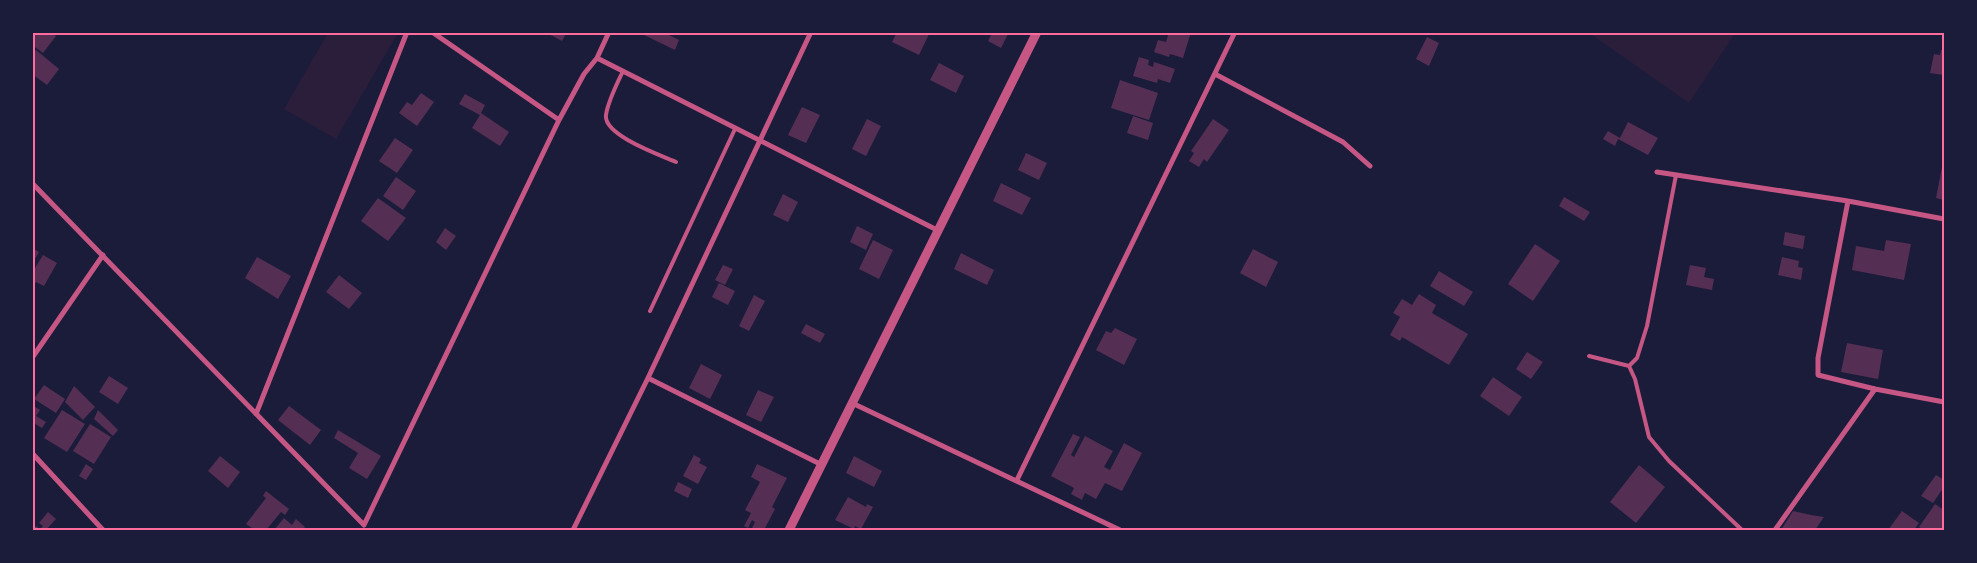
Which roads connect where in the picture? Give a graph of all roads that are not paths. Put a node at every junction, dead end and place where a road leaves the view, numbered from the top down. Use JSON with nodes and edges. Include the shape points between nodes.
{"nodes":[{"id":1,"x":407,"y":32,"type":"edge"},
{"id":2,"x":432,"y":32,"type":"edge"},
{"id":3,"x":609,"y":32,"type":"edge"},
{"id":4,"x":811,"y":32,"type":"edge"},
{"id":5,"x":1037,"y":32,"type":"edge"},
{"id":6,"x":1235,"y":32,"type":"edge"},
{"id":7,"x":598,"y":58,"type":"junction"},
{"id":8,"x":623,"y":71,"type":"junction"},
{"id":9,"x":1215,"y":74,"type":"junction"},
{"id":10,"x":559,"y":120,"type":"junction"},
{"id":11,"x":735,"y":129,"type":"junction"},
{"id":12,"x":759,"y":142,"type":"junction"},
{"id":13,"x":676,"y":162,"type":"dead end"},
{"id":14,"x":1370,"y":166,"type":"dead end"},
{"id":15,"x":1657,"y":172,"type":"dead end"},
{"id":16,"x":1676,"y":175,"type":"junction"},
{"id":17,"x":32,"y":183,"type":"edge"},
{"id":18,"x":1848,"y":201,"type":"junction"},
{"id":19,"x":1944,"y":219,"type":"edge"},
{"id":20,"x":940,"y":231,"type":"junction"},
{"id":21,"x":103,"y":255,"type":"junction"},
{"id":22,"x":650,"y":311,"type":"dead end"},
{"id":23,"x":1589,"y":356,"type":"dead end"},
{"id":24,"x":32,"y":358,"type":"edge"},
{"id":25,"x":1629,"y":366,"type":"junction"},
{"id":26,"x":648,"y":378,"type":"junction"},
{"id":27,"x":1875,"y":389,"type":"junction"},
{"id":28,"x":1944,"y":402,"type":"edge"},
{"id":29,"x":852,"y":403,"type":"junction"},
{"id":30,"x":256,"y":414,"type":"junction"},
{"id":31,"x":32,"y":453,"type":"edge"},
{"id":32,"x":822,"y":465,"type":"junction"},
{"id":33,"x":1017,"y":480,"type":"junction"},
{"id":34,"x":103,"y":530,"type":"edge"},
{"id":35,"x":573,"y":530,"type":"edge"},
{"id":36,"x":789,"y":530,"type":"edge"},
{"id":37,"x":1120,"y":530,"type":"edge"},
{"id":38,"x":1742,"y":530,"type":"edge"},
{"id":39,"x":1775,"y":530,"type":"edge"}],
"edges":[{"from":1,"to":30,"type":"street"},
{"from":2,"to":10,"type":"street"},
{"from":3,"to":7,"type":"street"},
{"from":4,"to":12,"type":"street"},
{"from":5,"to":20,"type":"street"},
{"from":6,"to":9,"type":"street"},
{"from":7,"to":8,"type":"street"},
{"from":7,"to":10,"type":"street","via":[[584,74]]},
{"from":8,"to":11,"type":"street"},
{"from":8,"to":13,"type":"lane","via":[[605,116],[607,125],[616,134]]},
{"from":9,"to":14,"type":"street","via":[[1343,142]]},
{"from":9,"to":33,"type":"street"},
{"from":10,"to":30,"type":"street","via":[[364,525]]},
{"from":11,"to":12,"type":"street"},
{"from":11,"to":22,"type":"lane"},
{"from":12,"to":20,"type":"street"},
{"from":12,"to":26,"type":"street"},
{"from":15,"to":16,"type":"street"},
{"from":16,"to":18,"type":"street"},
{"from":16,"to":25,"type":"lane","via":[[1647,326],[1637,358]]},
{"from":17,"to":21,"type":"street"},
{"from":18,"to":19,"type":"street"},
{"from":18,"to":27,"type":"street","via":[[1817,372],[1822,377]]},
{"from":20,"to":29,"type":"street"},
{"from":21,"to":24,"type":"street"},
{"from":21,"to":30,"type":"street"},
{"from":23,"to":25,"type":"lane"},
{"from":25,"to":38,"type":"lane","via":[[1649,437],[1669,461]]},
{"from":26,"to":32,"type":"street"},
{"from":26,"to":35,"type":"street"},
{"from":27,"to":28,"type":"street"},
{"from":27,"to":39,"type":"street"},
{"from":29,"to":32,"type":"street"},
{"from":29,"to":33,"type":"street"},
{"from":31,"to":34,"type":"street"},
{"from":32,"to":36,"type":"street"},
{"from":33,"to":37,"type":"street"}]}
